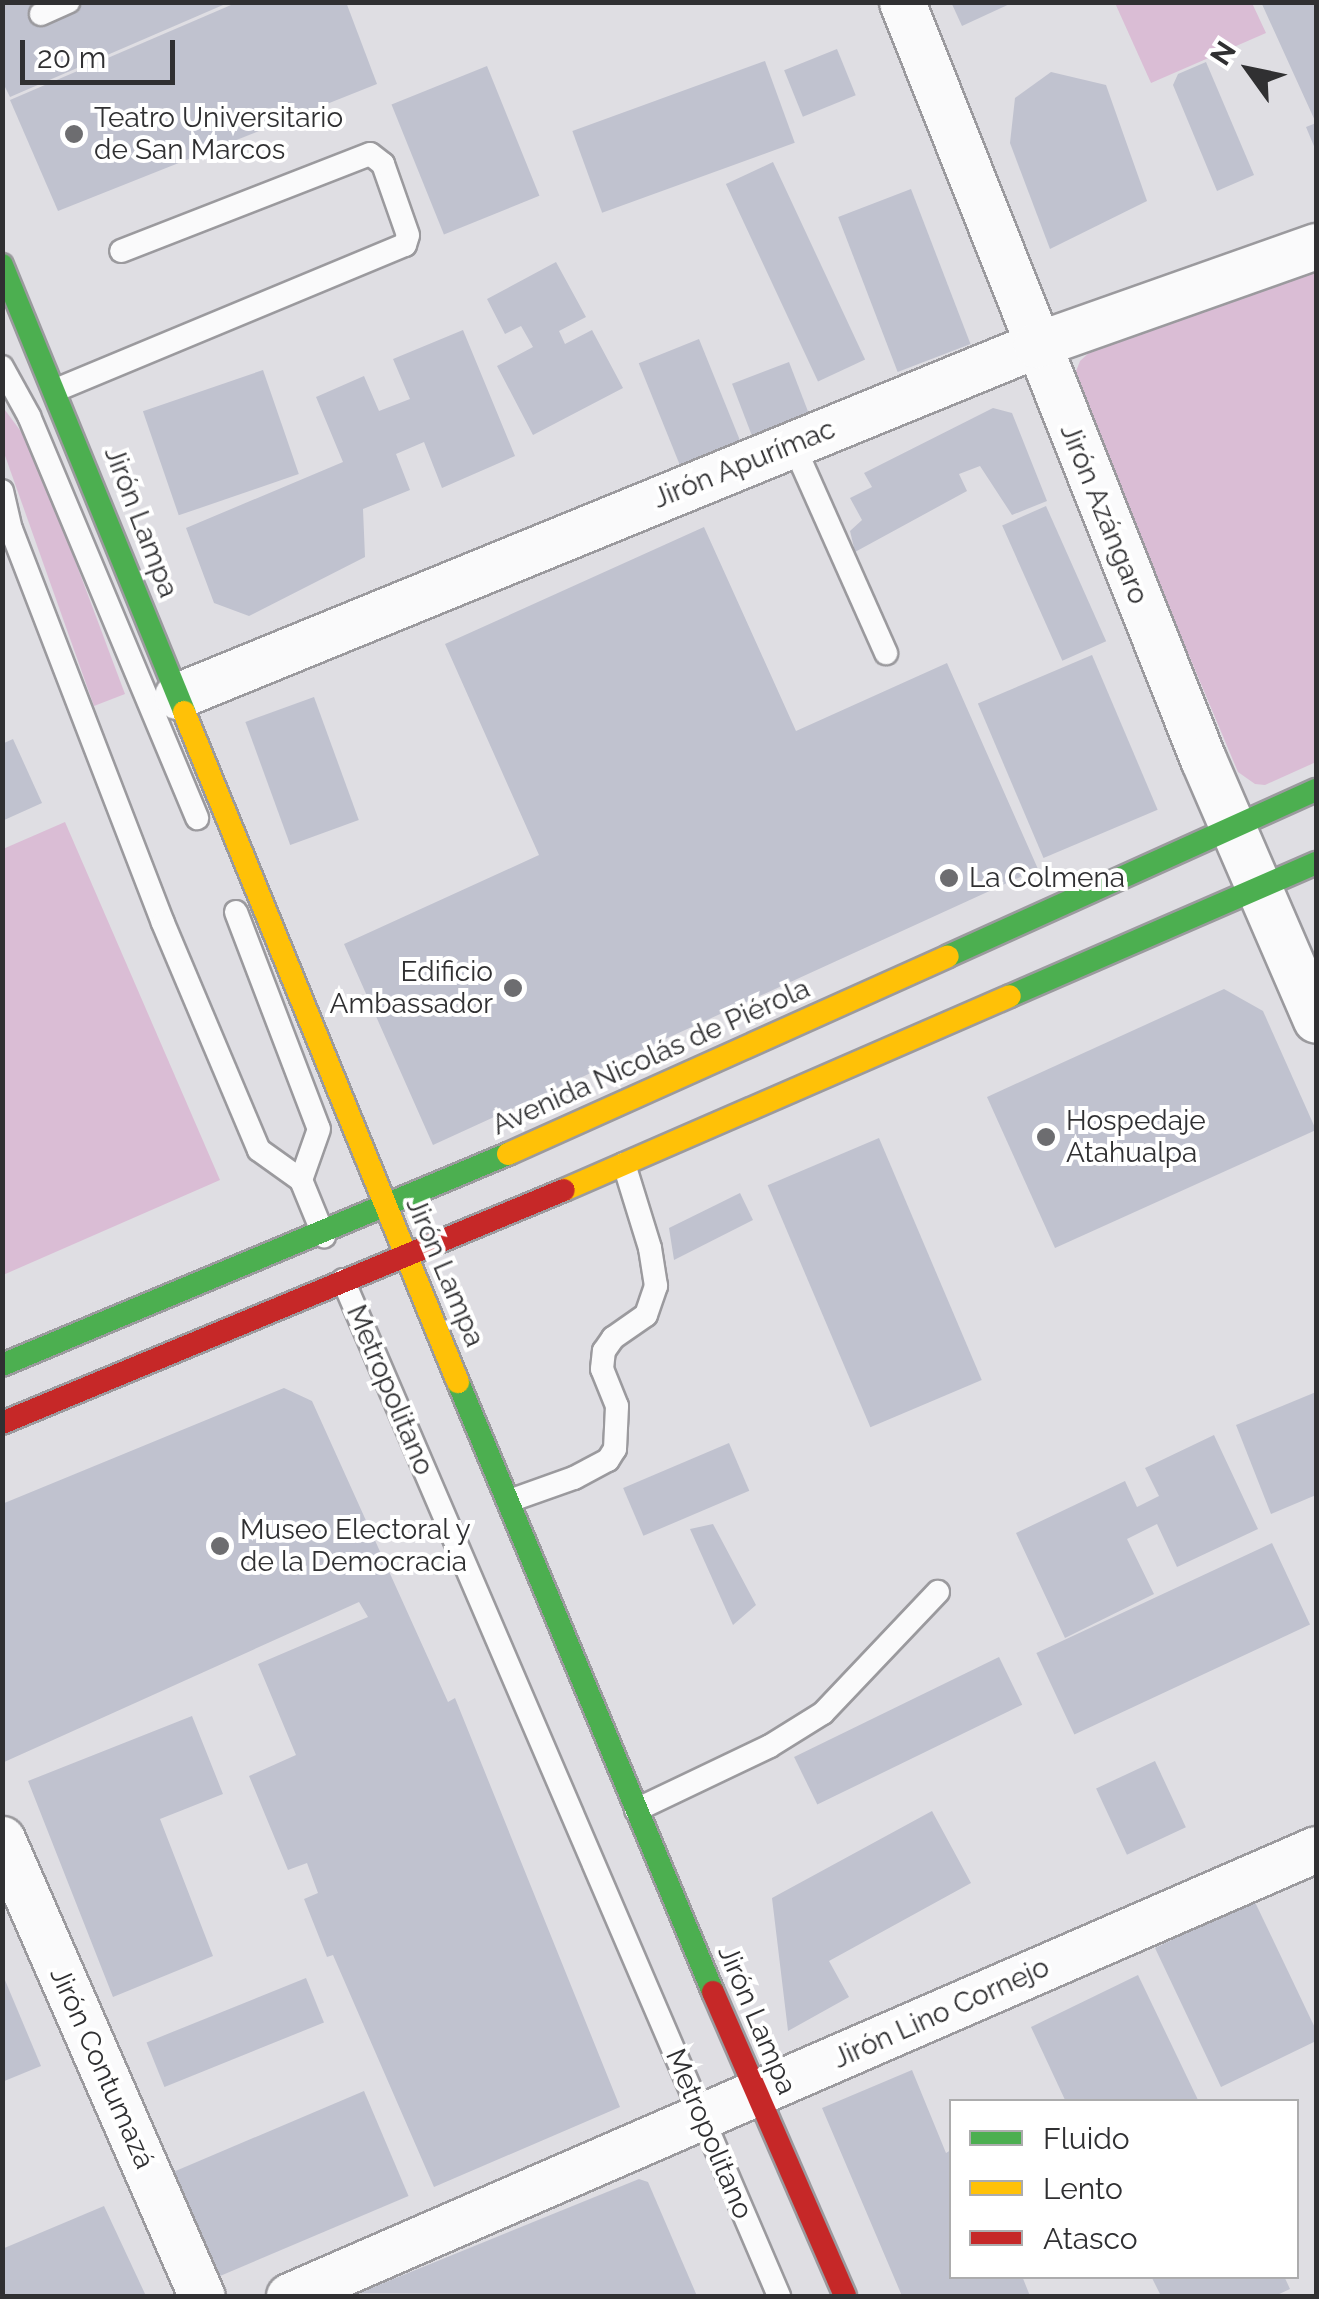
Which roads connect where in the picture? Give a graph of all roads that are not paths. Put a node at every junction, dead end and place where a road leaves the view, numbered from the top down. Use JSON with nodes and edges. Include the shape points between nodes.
{"nodes":[{"id":1,"x":68,"y":2,"type":"edge"},
{"id":2,"x":902,"y":2,"type":"edge"},
{"id":3,"x":41,"y":14,"type":"dead end"},
{"id":4,"x":1316,"y":246,"type":"edge"},
{"id":5,"x":121,"y":251,"type":"dead end"},
{"id":6,"x":2,"y":265,"type":"edge"},
{"id":7,"x":1036,"y":344,"type":"junction"},
{"id":8,"x":2,"y":367,"type":"edge"},
{"id":9,"x":56,"y":390,"type":"junction"},
{"id":10,"x":793,"y":444,"type":"junction"},
{"id":11,"x":2,"y":491,"type":"edge"},
{"id":12,"x":886,"y":653,"type":"dead end"},
{"id":13,"x":177,"y":696,"type":"junction"},
{"id":14,"x":1316,"y":790,"type":"edge"},
{"id":15,"x":1233,"y":828,"type":"junction"},
{"id":16,"x":207,"y":840,"type":"dead end"},
{"id":17,"x":1316,"y":864,"type":"edge"},
{"id":18,"x":1258,"y":889,"type":"junction"},
{"id":19,"x":230,"y":896,"type":"dead end"},
{"id":20,"x":1316,"y":1020,"type":"edge"},
{"id":21,"x":624,"y":1164,"type":"junction"},
{"id":22,"x":301,"y":1180,"type":"junction"},
{"id":23,"x":385,"y":1206,"type":"junction"},
{"id":24,"x":322,"y":1231,"type":"junction"},
{"id":25,"x":406,"y":1258,"type":"junction"},
{"id":26,"x":343,"y":1280,"type":"junction"},
{"id":27,"x":2,"y":1365,"type":"edge"},
{"id":28,"x":2,"y":1423,"type":"edge"},
{"id":29,"x":509,"y":1502,"type":"junction"},
{"id":30,"x":938,"y":1592,"type":"dead end"},
{"id":31,"x":636,"y":1810,"type":"junction"},
{"id":32,"x":2,"y":1839,"type":"edge"},
{"id":33,"x":1316,"y":1848,"type":"edge"},
{"id":34,"x":755,"y":2094,"type":"junction"},
{"id":35,"x":703,"y":2116,"type":"junction"},
{"id":36,"x":202,"y":2296,"type":"edge"},
{"id":37,"x":289,"y":2296,"type":"edge"},
{"id":38,"x":778,"y":2296,"type":"edge"},
{"id":39,"x":845,"y":2296,"type":"edge"}],
"edges":[{"from":1,"to":3,"type":"lane"},
{"from":2,"to":7,"type":"street","name":"Jirón Azángaro"},
{"from":4,"to":7,"type":"street","name":"Jirón Apurímac"},
{"from":5,"to":9,"type":"lane","via":[[370,154],[383,164],[408,235],[405,245]]},
{"from":6,"to":9,"type":"main road","name":"Jirón Lampa"},
{"from":7,"to":10,"type":"street","name":"Jirón Apurímac"},
{"from":7,"to":15,"type":"street","name":"Jirón Azángaro"},
{"from":8,"to":16,"type":"lane","via":[[30,416]]},
{"from":9,"to":13,"type":"main road","name":"Jirón Lampa"},
{"from":10,"to":12,"type":"lane"},
{"from":10,"to":13,"type":"street","name":"Jirón Apurímac"},
{"from":11,"to":22,"type":"lane","via":[[163,923],[259,1150]]},
{"from":13,"to":23,"type":"main road","name":"Jirón Lampa"},
{"from":14,"to":15,"type":"main road","name":"Avenida Nicolás de Piérola"},
{"from":15,"to":18,"type":"street","name":"Jirón Azángaro"},
{"from":15,"to":23,"type":"main road","name":"Avenida Nicolás de Piérola"},
{"from":17,"to":18,"type":"main road"},
{"from":18,"to":20,"type":"street","name":"Jirón Azángaro"},
{"from":18,"to":21,"type":"main road"},
{"from":19,"to":22,"type":"lane","via":[[319,1129]]},
{"from":21,"to":25,"type":"main road"},
{"from":21,"to":29,"type":"lane","via":[[656,1286],[646,1316],[604,1350],[602,1369],[617,1406],[615,1449],[574,1478]]},
{"from":22,"to":24,"type":"lane","name":"Metropolitano"},
{"from":23,"to":24,"type":"main road","name":"Avenida Nicolás de Piérola"},
{"from":23,"to":25,"type":"main road","name":"Jirón Lampa"},
{"from":24,"to":26,"type":"lane","name":"Metropolitano"},
{"from":24,"to":27,"type":"main road","name":"Avenida Nicolás de Piérola"},
{"from":25,"to":26,"type":"main road"},
{"from":25,"to":29,"type":"main road","name":"Jirón Lampa"},
{"from":26,"to":28,"type":"main road"},
{"from":26,"to":35,"type":"lane","name":"Metropolitano"},
{"from":29,"to":31,"type":"main road","name":"Jirón Lampa"},
{"from":30,"to":31,"type":"lane","via":[[823,1712],[770,1746]]},
{"from":31,"to":34,"type":"main road","name":"Jirón Lampa"},
{"from":32,"to":36,"type":"street","name":"Jirón Contumazá"},
{"from":33,"to":34,"type":"street","name":"Jirón Lino Cornejo"},
{"from":34,"to":35,"type":"street","name":"Jirón Lino Cornejo"},
{"from":34,"to":39,"type":"main road","name":"Jirón Lampa"},
{"from":35,"to":37,"type":"street","name":"Jirón Lino Cornejo"},
{"from":35,"to":38,"type":"lane","name":"Metropolitano"}]}
